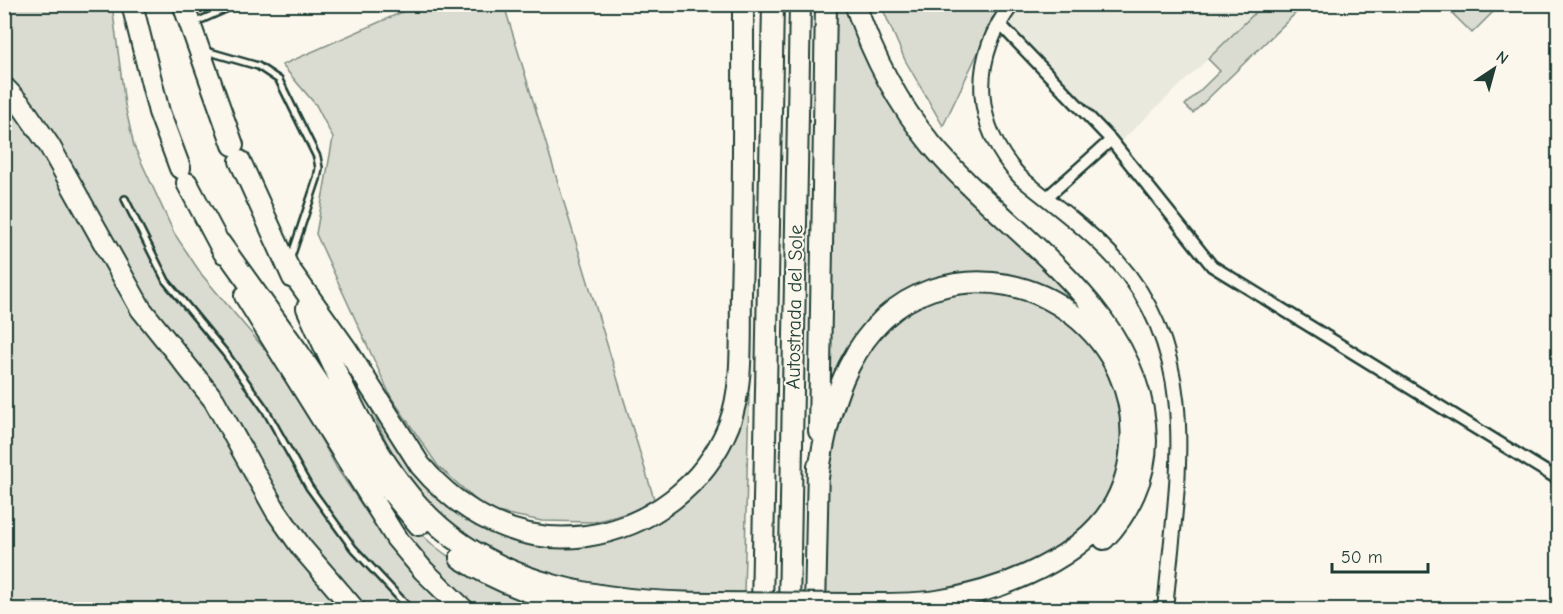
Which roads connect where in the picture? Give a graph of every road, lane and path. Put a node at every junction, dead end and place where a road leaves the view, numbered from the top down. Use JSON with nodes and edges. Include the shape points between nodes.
{"nodes":[{"id":1,"x":132,"y":4,"type":"edge"},
{"id":2,"x":183,"y":4,"type":"edge"},
{"id":3,"x":237,"y":4,"type":"edge"},
{"id":4,"x":743,"y":4,"type":"edge"},
{"id":5,"x":773,"y":4,"type":"edge"},
{"id":6,"x":800,"y":4,"type":"edge"},
{"id":7,"x":826,"y":4,"type":"edge"},
{"id":8,"x":855,"y":4,"type":"edge"},
{"id":9,"x":1011,"y":4,"type":"edge"},
{"id":10,"x":998,"y":22,"type":"junction"},
{"id":11,"x":190,"y":25,"type":"junction"},
{"id":12,"x":199,"y":49,"type":"junction"},
{"id":13,"x":4,"y":87,"type":"edge"},
{"id":14,"x":1111,"y":140,"type":"junction"},
{"id":15,"x":1046,"y":198,"type":"junction"},
{"id":16,"x":125,"y":199,"type":"dead end"},
{"id":17,"x":220,"y":243,"type":"junction"},
{"id":18,"x":288,"y":267,"type":"junction"},
{"id":19,"x":818,"y":478,"type":"junction"},
{"id":20,"x":1558,"y":479,"type":"edge"},
{"id":21,"x":355,"y":609,"type":"edge"},
{"id":22,"x":411,"y":609,"type":"edge"},
{"id":23,"x":464,"y":609,"type":"edge"},
{"id":24,"x":602,"y":609,"type":"edge"},
{"id":25,"x":762,"y":609,"type":"edge"},
{"id":26,"x":789,"y":609,"type":"edge"},
{"id":27,"x":815,"y":609,"type":"edge"},
{"id":28,"x":954,"y":609,"type":"edge"},
{"id":29,"x":1165,"y":609,"type":"edge"}],
"edges":[{"from":1,"to":17,"type":"highway","via":[[159,112],[184,175]]},
{"from":2,"to":11,"type":"highway"},
{"from":3,"to":11,"type":"lane"},
{"from":4,"to":18,"type":"highway","via":[[743,230],[740,358],[734,402],[730,422],[713,457],[690,486],[662,508],[629,525],[579,537],[536,536],[500,526],[466,508],[420,465],[347,350]]},
{"from":5,"to":25,"type":"highway","name":"Autostrada del Sole"},
{"from":6,"to":26,"type":"highway","name":"Autostrada del Sole"},
{"from":7,"to":19,"type":"highway"},
{"from":8,"to":28,"type":"highway","via":[[875,54],[923,134],[968,185],[1069,278],[1123,352],[1136,379],[1146,425],[1143,465],[1132,498],[1113,529],[1084,556],[1043,580],[1010,595]]},
{"from":9,"to":10,"type":"street"},
{"from":10,"to":14,"type":"street"},
{"from":10,"to":15,"type":"street","via":[[983,69],[981,92],[988,130],[1007,164]]},
{"from":11,"to":12,"type":"highway"},
{"from":12,"to":18,"type":"highway","via":[[237,153]]},
{"from":12,"to":18,"type":"lane","via":[[258,66],[279,80],[317,157],[320,168]]},
{"from":13,"to":21,"type":"highway","via":[[49,145],[141,309],[214,400],[276,511]]},
{"from":14,"to":15,"type":"street"},
{"from":14,"to":20,"type":"street","via":[[1212,266]]},
{"from":15,"to":29,"type":"street","via":[[1104,247],[1131,279],[1153,315],[1172,365],[1179,404]]},
{"from":16,"to":22,"type":"lane","via":[[166,281],[265,409],[309,487],[353,548]]},
{"from":17,"to":23,"type":"highway","via":[[247,302],[396,538]]},
{"from":17,"to":24,"type":"highway","via":[[388,488],[418,524],[462,559],[511,586],[566,604]]},
{"from":18,"to":19,"type":"highway","bridge":true,"via":[[330,359],[379,451],[418,505],[455,538],[502,567],[571,591],[641,601],[851,604],[938,601],[988,588],[1036,569],[1078,545],[1106,517],[1125,480],[1132,436],[1125,392],[1090,329],[1057,303],[1039,293],[1002,283],[944,286],[892,311],[859,348],[832,407]]},
{"from":19,"to":27,"type":"highway"}]}
